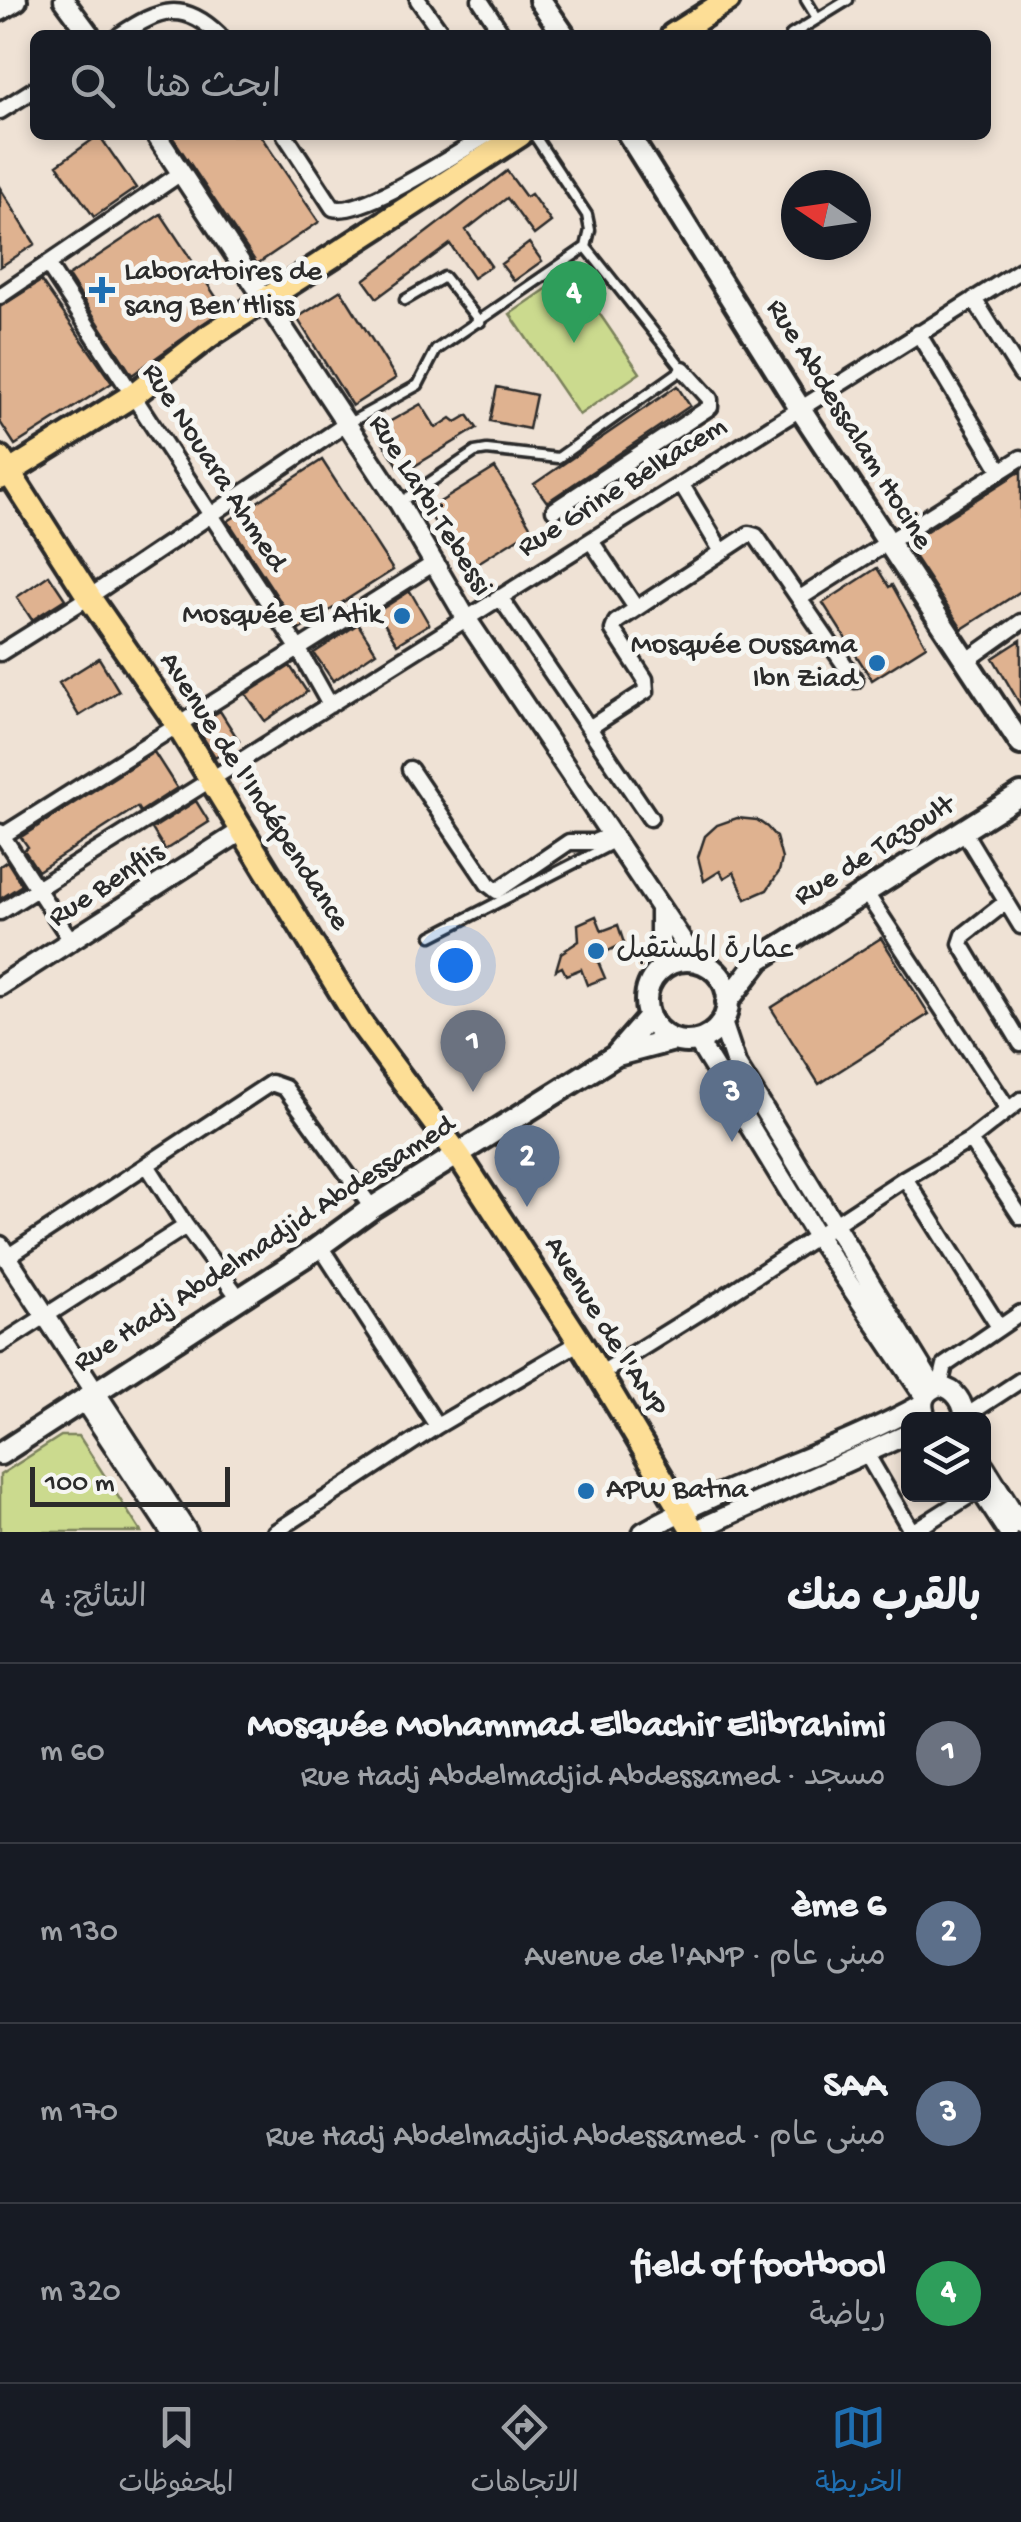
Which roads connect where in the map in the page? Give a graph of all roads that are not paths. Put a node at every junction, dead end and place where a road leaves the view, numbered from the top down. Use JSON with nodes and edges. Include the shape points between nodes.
{"nodes":[{"id":1,"x":16,"y":0,"type":"edge"},
{"id":2,"x":64,"y":0,"type":"edge"},
{"id":3,"x":418,"y":0,"type":"edge"},
{"id":4,"x":480,"y":0,"type":"edge"},
{"id":5,"x":540,"y":0,"type":"edge"},
{"id":6,"x":728,"y":0,"type":"edge"},
{"id":7,"x":806,"y":0,"type":"edge"},
{"id":8,"x":848,"y":0,"type":"edge"},
{"id":9,"x":0,"y":10,"type":"edge"},
{"id":10,"x":817,"y":18,"type":"junction"},
{"id":11,"x":86,"y":30,"type":"edge"},
{"id":12,"x":128,"y":30,"type":"edge"},
{"id":13,"x":214,"y":30,"type":"edge"},
{"id":14,"x":439,"y":30,"type":"edge"},
{"id":15,"x":501,"y":30,"type":"edge"},
{"id":16,"x":561,"y":30,"type":"edge"},
{"id":17,"x":681,"y":30,"type":"edge"},
{"id":18,"x":799,"y":30,"type":"edge"},
{"id":19,"x":30,"y":93,"type":"edge"},
{"id":20,"x":0,"y":111,"type":"edge"},
{"id":21,"x":159,"y":140,"type":"edge"},
{"id":22,"x":288,"y":140,"type":"edge"},
{"id":23,"x":479,"y":140,"type":"edge"},
{"id":24,"x":512,"y":140,"type":"edge"},
{"id":25,"x":537,"y":140,"type":"edge"},
{"id":26,"x":632,"y":140,"type":"edge"},
{"id":27,"x":181,"y":173,"type":"junction"},
{"id":28,"x":586,"y":247,"type":"junction"},
{"id":29,"x":46,"y":264,"type":"junction"},
{"id":30,"x":1021,"y":270,"type":"edge"},
{"id":31,"x":0,"y":296,"type":"edge"},
{"id":32,"x":974,"y":299,"type":"junction"},
{"id":33,"x":268,"y":300,"type":"junction"},
{"id":34,"x":405,"y":300,"type":"dead end"},
{"id":35,"x":480,"y":322,"type":"junction"},
{"id":36,"x":918,"y":333,"type":"junction"},
{"id":37,"x":683,"y":370,"type":"junction"},
{"id":38,"x":1021,"y":374,"type":"edge"},
{"id":39,"x":133,"y":394,"type":"junction"},
{"id":40,"x":800,"y":410,"type":"junction"},
{"id":41,"x":346,"y":424,"type":"junction"},
{"id":42,"x":1021,"y":458,"type":"edge"},
{"id":43,"x":3,"y":469,"type":"edge"},
{"id":44,"x":1001,"y":470,"type":"junction"},
{"id":45,"x":682,"y":485,"type":"junction"},
{"id":46,"x":400,"y":503,"type":"junction"},
{"id":47,"x":554,"y":510,"type":"dead end"},
{"id":48,"x":210,"y":513,"type":"junction"},
{"id":49,"x":590,"y":541,"type":"junction"},
{"id":50,"x":886,"y":542,"type":"junction"},
{"id":51,"x":722,"y":552,"type":"junction"},
{"id":52,"x":436,"y":562,"type":"junction"},
{"id":53,"x":89,"y":597,"type":"junction"},
{"id":54,"x":500,"y":597,"type":"junction"},
{"id":55,"x":800,"y":598,"type":"junction"},
{"id":56,"x":636,"y":608,"type":"junction"},
{"id":57,"x":466,"y":618,"type":"junction"},
{"id":58,"x":1021,"y":622,"type":"edge"},
{"id":59,"x":298,"y":648,"type":"junction"},
{"id":60,"x":0,"y":653,"type":"edge"},
{"id":61,"x":965,"y":662,"type":"junction"},
{"id":62,"x":855,"y":680,"type":"dead end"},
{"id":63,"x":330,"y":705,"type":"junction"},
{"id":64,"x":177,"y":724,"type":"junction"},
{"id":65,"x":590,"y":728,"type":"junction"},
{"id":66,"x":1021,"y":744,"type":"edge"},
{"id":67,"x":410,"y":769,"type":"dead end"},
{"id":68,"x":210,"y":780,"type":"junction"},
{"id":69,"x":1021,"y":794,"type":"edge"},
{"id":70,"x":650,"y":818,"type":"dead end"},
{"id":71,"x":243,"y":830,"type":"junction"},
{"id":72,"x":964,"y":832,"type":"junction"},
{"id":73,"x":1,"y":834,"type":"edge"},
{"id":74,"x":614,"y":838,"type":"junction"},
{"id":75,"x":38,"y":890,"type":"junction"},
{"id":76,"x":866,"y":893,"type":"junction"},
{"id":77,"x":1006,"y":902,"type":"junction"},
{"id":78,"x":659,"y":904,"type":"junction"},
{"id":79,"x":0,"y":912,"type":"edge"},
{"id":80,"x":1021,"y":926,"type":"edge"},
{"id":81,"x":432,"y":936,"type":"dead end"},
{"id":82,"x":72,"y":942,"type":"junction"},
{"id":83,"x":760,"y":959,"type":"junction"},
{"id":84,"x":701,"y":963,"type":"junction"},
{"id":85,"x":660,"y":970,"type":"junction"},
{"id":86,"x":0,"y":986,"type":"edge"},
{"id":87,"x":724,"y":1012,"type":"junction"},
{"id":88,"x":649,"y":1017,"type":"junction"},
{"id":89,"x":674,"y":1040,"type":"junction"},
{"id":90,"x":697,"y":1040,"type":"junction"},
{"id":91,"x":1021,"y":1044,"type":"edge"},
{"id":92,"x":615,"y":1056,"type":"junction"},
{"id":93,"x":1014,"y":1104,"type":"edge"},
{"id":94,"x":970,"y":1140,"type":"junction"},
{"id":95,"x":459,"y":1156,"type":"junction"},
{"id":96,"x":146,"y":1164,"type":"junction"},
{"id":97,"x":905,"y":1178,"type":"junction"},
{"id":98,"x":372,"y":1208,"type":"junction"},
{"id":99,"x":1021,"y":1217,"type":"edge"},
{"id":100,"x":834,"y":1222,"type":"junction"},
{"id":101,"x":186,"y":1226,"type":"junction"},
{"id":102,"x":816,"y":1235,"type":"junction"},
{"id":103,"x":320,"y":1246,"type":"junction"},
{"id":104,"x":4,"y":1252,"type":"edge"},
{"id":105,"x":238,"y":1298,"type":"junction"},
{"id":106,"x":1021,"y":1313,"type":"edge"},
{"id":107,"x":47,"y":1315,"type":"junction"},
{"id":108,"x":998,"y":1327,"type":"junction"},
{"id":109,"x":580,"y":1342,"type":"junction"},
{"id":110,"x":0,"y":1345,"type":"edge"},
{"id":111,"x":600,"y":1374,"type":"junction"},
{"id":112,"x":1021,"y":1380,"type":"edge"},
{"id":113,"x":89,"y":1395,"type":"junction"},
{"id":114,"x":930,"y":1399,"type":"edge"},
{"id":115,"x":963,"y":1412,"type":"edge"},
{"id":116,"x":975,"y":1412,"type":"edge"},
{"id":117,"x":437,"y":1426,"type":"junction"},
{"id":118,"x":901,"y":1437,"type":"edge"},
{"id":119,"x":866,"y":1452,"type":"junction"},
{"id":120,"x":0,"y":1454,"type":"edge"},
{"id":121,"x":783,"y":1468,"type":"junction"},
{"id":122,"x":789,"y":1488,"type":"junction"},
{"id":123,"x":991,"y":1489,"type":"edge"},
{"id":124,"x":991,"y":1495,"type":"edge"},
{"id":125,"x":959,"y":1502,"type":"edge"},
{"id":126,"x":682,"y":1510,"type":"junction"},
{"id":127,"x":1021,"y":1525,"type":"edge"},
{"id":128,"x":171,"y":1532,"type":"edge"},
{"id":129,"x":187,"y":1532,"type":"edge"},
{"id":130,"x":275,"y":1532,"type":"edge"},
{"id":131,"x":642,"y":1532,"type":"edge"},
{"id":132,"x":693,"y":1532,"type":"edge"},
{"id":133,"x":1008,"y":1532,"type":"edge"}],
"edges":[{"from":1,"to":9,"type":"main road"},
{"from":2,"to":11,"type":"street"},
{"from":3,"to":14,"type":"street"},
{"from":4,"to":15,"type":"street"},
{"from":5,"to":16,"type":"main road"},
{"from":6,"to":17,"type":"main road"},
{"from":7,"to":10,"type":"lane"},
{"from":8,"to":10,"type":"lane"},
{"from":10,"to":18,"type":"lane"},
{"from":12,"to":13,"type":"street","via":[[168,8],[186,8]]},
{"from":19,"to":20,"type":"street"},
{"from":21,"to":27,"type":"street","name":"Rue Larbi Tebessi"},
{"from":22,"to":23,"type":"street","via":[[333,208],[341,210],[370,202]]},
{"from":24,"to":33,"type":"main road"},
{"from":25,"to":28,"type":"lane","via":[[587,215]]},
{"from":26,"to":40,"type":"main road","name":"Rue Abdessalam Hocine"},
{"from":27,"to":29,"type":"street"},
{"from":27,"to":33,"type":"street","name":"Rue Larbi Tebessi"},
{"from":28,"to":35,"type":"lane"},
{"from":28,"to":37,"type":"lane"},
{"from":29,"to":31,"type":"street"},
{"from":29,"to":39,"type":"street","name":"Rue Nouara Ahmed"},
{"from":30,"to":32,"type":"street","name":"Rue Grine Belkacem"},
{"from":32,"to":36,"type":"street","name":"Rue Grine Belkacem"},
{"from":32,"to":38,"type":"street"},
{"from":33,"to":39,"type":"main road"},
{"from":33,"to":41,"type":"street","name":"Rue Larbi Tebessi"},
{"from":34,"to":35,"type":"lane","via":[[444,277]]},
{"from":35,"to":41,"type":"lane","via":[[436,350],[418,386]]},
{"from":36,"to":40,"type":"street","name":"Rue Grine Belkacem"},
{"from":36,"to":44,"type":"street"},
{"from":37,"to":46,"type":"lane","via":[[558,458],[475,452]]},
{"from":37,"to":47,"type":"street","via":[[710,407]]},
{"from":39,"to":43,"type":"main road"},
{"from":39,"to":48,"type":"street","name":"Rue Nouara Ahmed"},
{"from":40,"to":45,"type":"street","name":"Rue Grine Belkacem"},
{"from":40,"to":50,"type":"main road","name":"Rue Abdessalam Hocine"},
{"from":41,"to":46,"type":"street","name":"Rue Larbi Tebessi"},
{"from":41,"to":48,"type":"street"},
{"from":42,"to":44,"type":"street"},
{"from":43,"to":53,"type":"main road","name":"Avenue de l'Indépendance"},
{"from":44,"to":50,"type":"street"},
{"from":45,"to":49,"type":"street","name":"Rue Grine Belkacem"},
{"from":45,"to":51,"type":"street"},
{"from":46,"to":52,"type":"street","name":"Rue Larbi Tebessi"},
{"from":48,"to":53,"type":"street"},
{"from":48,"to":59,"type":"street","name":"Rue Nouara Ahmed"},
{"from":49,"to":54,"type":"street","name":"Rue Grine Belkacem"},
{"from":49,"to":56,"type":"street"},
{"from":50,"to":55,"type":"street"},
{"from":50,"to":61,"type":"main road","name":"Rue Abdessalam Hocine"},
{"from":51,"to":55,"type":"street","via":[[754,534]]},
{"from":51,"to":56,"type":"street"},
{"from":52,"to":57,"type":"street","name":"Rue Larbi Tebessi"},
{"from":52,"to":59,"type":"street"},
{"from":53,"to":60,"type":"street"},
{"from":53,"to":64,"type":"main road","name":"Avenue de l'Indépendance"},
{"from":54,"to":57,"type":"street","name":"Rue Grine Belkacem"},
{"from":54,"to":65,"type":"street"},
{"from":55,"to":62,"type":"street"},
{"from":56,"to":65,"type":"street","via":[[613,628],[645,678],[646,691]]},
{"from":57,"to":63,"type":"street","name":"Rue Grine Belkacem"},
{"from":57,"to":74,"type":"street","name":"Rue Larbi Tebessi"},
{"from":58,"to":61,"type":"street"},
{"from":59,"to":63,"type":"street","name":"Rue Nouara Ahmed"},
{"from":59,"to":64,"type":"street"},
{"from":61,"to":66,"type":"main road","name":"Rue Abdessalam Hocine"},
{"from":63,"to":68,"type":"street","name":"Rue Grine Belkacem"},
{"from":64,"to":68,"type":"main road","name":"Avenue de l'Indépendance"},
{"from":64,"to":73,"type":"street"},
{"from":65,"to":70,"type":"street"},
{"from":67,"to":74,"type":"street","via":[[498,891],[569,842]]},
{"from":68,"to":71,"type":"main road","name":"Avenue de l'Indépendance"},
{"from":68,"to":75,"type":"street","name":"Rue Grine Belkacem"},
{"from":69,"to":72,"type":"main road","name":"Rue de Tazoult"},
{"from":71,"to":82,"type":"street","name":"Rue Benflis"},
{"from":71,"to":95,"type":"main road","name":"Avenue de l'Indépendance","via":[[360,1021]]},
{"from":72,"to":76,"type":"main road","name":"Rue de Tazoult"},
{"from":72,"to":77,"type":"street"},
{"from":73,"to":75,"type":"street"},
{"from":74,"to":78,"type":"street","name":"Rue Larbi Tebessi"},
{"from":74,"to":81,"type":"lane"},
{"from":75,"to":79,"type":"street","name":"Rue Grine Belkacem"},
{"from":75,"to":82,"type":"street"},
{"from":76,"to":83,"type":"main road","name":"Rue de Tazoult"},
{"from":76,"to":93,"type":"street"},
{"from":77,"to":80,"type":"street"},
{"from":77,"to":91,"type":"street","via":[[961,944]]},
{"from":78,"to":84,"type":"street","name":"Rue Larbi Tebessi"},
{"from":78,"to":85,"type":"street"},
{"from":82,"to":86,"type":"street","name":"Rue Benflis"},
{"from":83,"to":84,"type":"main road","name":"Rue de Tazoult"},
{"from":83,"to":87,"type":"main road","name":"Rue de Tazoult"},
{"from":84,"to":85,"type":"main road","via":[[683,960]]},
{"from":84,"to":87,"type":"main road","via":[[722,981]]},
{"from":85,"to":88,"type":"main road","via":[[647,991]]},
{"from":87,"to":90,"type":"main road","via":[[711,1034]]},
{"from":87,"to":100,"type":"street","via":[[736,1064]]},
{"from":88,"to":89,"type":"main road"},
{"from":88,"to":92,"type":"main road","name":"Rue Hadj Abdelmadjid Abdessamed"},
{"from":89,"to":90,"type":"main road"},
{"from":89,"to":92,"type":"main road","name":"Rue Hadj Abdelmadjid Abdessamed"},
{"from":90,"to":102,"type":"street"},
{"from":92,"to":95,"type":"main road","name":"Rue Hadj Abdelmadjid Abdessamed"},
{"from":93,"to":94,"type":"street"},
{"from":94,"to":97,"type":"street"},
{"from":94,"to":99,"type":"street"},
{"from":95,"to":98,"type":"main road","name":"Rue Hadj Abdelmadjid Abdessamed"},
{"from":95,"to":109,"type":"main road","name":"Avenue de l'ANP"},
{"from":96,"to":98,"type":"street","via":[[275,1082],[286,1088]]},
{"from":96,"to":101,"type":"street"},
{"from":96,"to":104,"type":"street"},
{"from":97,"to":100,"type":"street"},
{"from":97,"to":108,"type":"street"},
{"from":98,"to":103,"type":"main road","name":"Rue Hadj Abdelmadjid Abdessamed"},
{"from":100,"to":102,"type":"street"},
{"from":100,"to":114,"type":"street"},
{"from":101,"to":105,"type":"street"},
{"from":101,"to":107,"type":"street"},
{"from":102,"to":111,"type":"street"},
{"from":102,"to":114,"type":"street"},
{"from":103,"to":105,"type":"main road","name":"Rue Hadj Abdelmadjid Abdessamed"},
{"from":103,"to":117,"type":"street"},
{"from":104,"to":107,"type":"street"},
{"from":105,"to":113,"type":"main road","name":"Rue Hadj Abdelmadjid Abdessamed"},
{"from":106,"to":108,"type":"street"},
{"from":107,"to":110,"type":"street"},
{"from":107,"to":113,"type":"street"},
{"from":108,"to":114,"type":"street","via":[[945,1365]]},
{"from":109,"to":111,"type":"main road","name":"Avenue de l'ANP"},
{"from":109,"to":117,"type":"street"},
{"from":111,"to":126,"type":"main road","name":"Avenue de l'ANP"},
{"from":112,"to":116,"type":"street"},
{"from":113,"to":120,"type":"main road","name":"Rue Hadj Abdelmadjid Abdessamed"},
{"from":113,"to":128,"type":"street"},
{"from":113,"to":129,"type":"street"},
{"from":114,"to":115,"type":"street","via":[[955,1392]]},
{"from":114,"to":121,"type":"street"},
{"from":117,"to":130,"type":"street"},
{"from":118,"to":119,"type":"street"},
{"from":119,"to":122,"type":"street"},
{"from":119,"to":125,"type":"street","via":[[912,1532]]},
{"from":121,"to":122,"type":"street"},
{"from":121,"to":126,"type":"street"},
{"from":122,"to":132,"type":"street"},
{"from":123,"to":127,"type":"street"},
{"from":124,"to":133,"type":"street"},
{"from":126,"to":131,"type":"street"},
{"from":126,"to":132,"type":"main road","name":"Avenue de l'ANP"}]}
